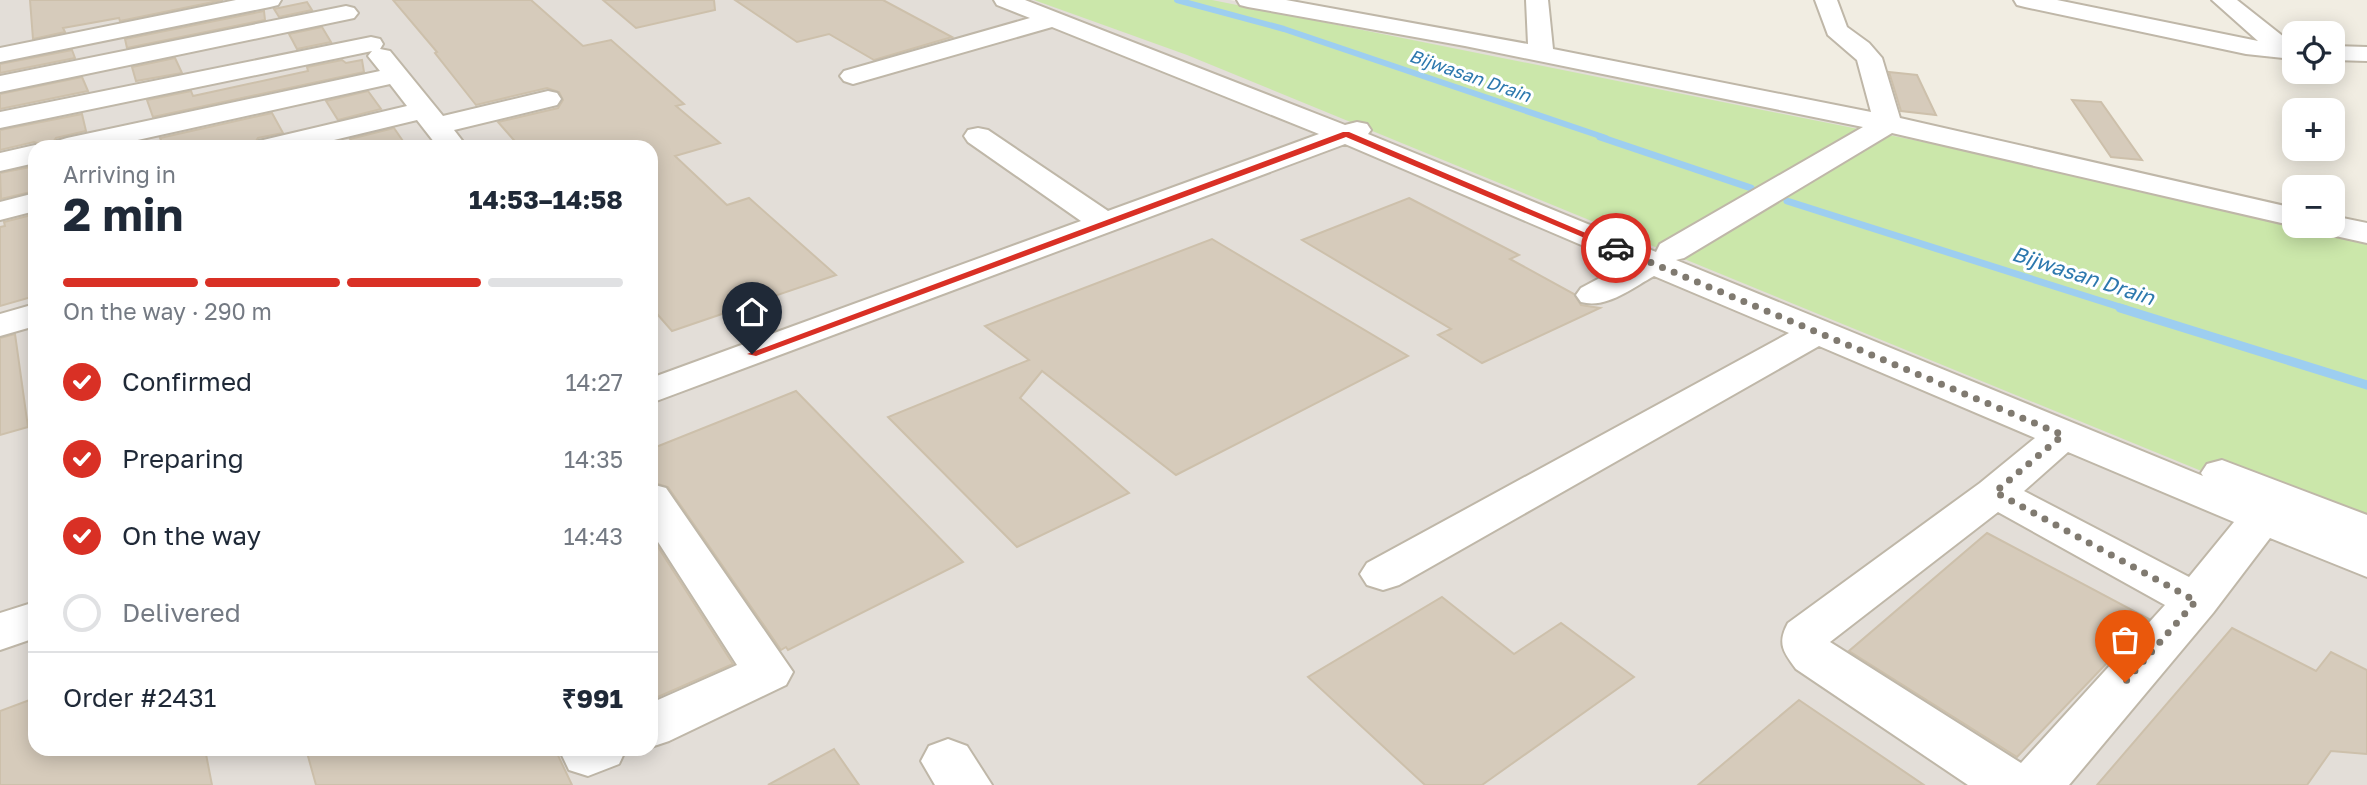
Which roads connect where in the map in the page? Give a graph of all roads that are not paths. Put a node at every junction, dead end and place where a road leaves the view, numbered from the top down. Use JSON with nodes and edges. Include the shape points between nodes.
{"nodes":[{"id":1,"x":270,"y":0,"type":"edge"},
{"id":2,"x":1005,"y":0,"type":"edge"},
{"id":3,"x":1022,"y":0,"type":"edge"},
{"id":4,"x":1248,"y":0,"type":"edge"},
{"id":5,"x":1537,"y":0,"type":"edge"},
{"id":6,"x":1826,"y":0,"type":"edge"},
{"id":7,"x":2025,"y":0,"type":"edge"},
{"id":8,"x":2223,"y":0,"type":"edge"},
{"id":9,"x":341,"y":7,"type":"edge"},
{"id":10,"x":1342,"y":8,"type":"edge"},
{"id":11,"x":1053,"y":19,"type":"junction"},
{"id":12,"x":371,"y":44,"type":"junction"},
{"id":13,"x":2282,"y":46,"type":"edge"},
{"id":14,"x":2282,"y":51,"type":"edge"},
{"id":15,"x":2345,"y":53,"type":"edge"},
{"id":16,"x":2367,"y":54,"type":"edge"},
{"id":17,"x":0,"y":55,"type":"edge"},
{"id":18,"x":1541,"y":55,"type":"junction"},
{"id":19,"x":396,"y":75,"type":"junction"},
{"id":20,"x":853,"y":76,"type":"dead end"},
{"id":21,"x":0,"y":85,"type":"edge"},
{"id":22,"x":548,"y":99,"type":"dead end"},
{"id":23,"x":0,"y":120,"type":"edge"},
{"id":24,"x":1888,"y":124,"type":"junction"},
{"id":25,"x":438,"y":128,"type":"edge"},
{"id":26,"x":1352,"y":132,"type":"junction"},
{"id":27,"x":978,"y":136,"type":"dead end"},
{"id":28,"x":99,"y":140,"type":"edge"},
{"id":29,"x":331,"y":140,"type":"edge"},
{"id":30,"x":28,"y":156,"type":"edge"},
{"id":31,"x":0,"y":162,"type":"edge"},
{"id":32,"x":28,"y":204,"type":"edge"},
{"id":33,"x":0,"y":211,"type":"edge"},
{"id":34,"x":2282,"y":214,"type":"edge"},
{"id":35,"x":1105,"y":223,"type":"junction"},
{"id":36,"x":2345,"y":228,"type":"edge"},
{"id":37,"x":2367,"y":233,"type":"edge"},
{"id":38,"x":1662,"y":257,"type":"junction"},
{"id":39,"x":1593,"y":295,"type":"dead end"},
{"id":40,"x":28,"y":317,"type":"edge"},
{"id":41,"x":0,"y":325,"type":"edge"},
{"id":42,"x":1819,"y":331,"type":"junction"},
{"id":43,"x":658,"y":388,"type":"edge"},
{"id":44,"x":2063,"y":435,"type":"junction"},
{"id":45,"x":1995,"y":492,"type":"junction"},
{"id":46,"x":658,"y":508,"type":"edge"},
{"id":47,"x":2262,"y":519,"type":"junction"},
{"id":48,"x":2367,"y":532,"type":"edge"},
{"id":49,"x":2367,"y":561,"type":"edge"},
{"id":50,"x":1383,"y":574,"type":"dead end"},
{"id":51,"x":2196,"y":601,"type":"junction"},
{"id":52,"x":28,"y":622,"type":"edge"},
{"id":53,"x":0,"y":632,"type":"edge"},
{"id":54,"x":658,"y":723,"type":"edge"},
{"id":55,"x":2020,"y":785,"type":"edge"}],
"edges":[{"from":1,"to":17,"type":"street"},
{"from":2,"to":11,"type":"street"},
{"from":3,"to":26,"type":"street"},
{"from":4,"to":10,"type":"street"},
{"from":5,"to":18,"type":"street"},
{"from":6,"to":24,"type":"street","via":[[1836,30],[1869,58]]},
{"from":7,"to":14,"type":"street"},
{"from":8,"to":13,"type":"street"},
{"from":9,"to":12,"type":"street"},
{"from":9,"to":21,"type":"street"},
{"from":10,"to":18,"type":"street"},
{"from":11,"to":20,"type":"street"},
{"from":11,"to":26,"type":"street"},
{"from":12,"to":19,"type":"street"},
{"from":12,"to":23,"type":"street"},
{"from":15,"to":16,"type":"street"},
{"from":18,"to":24,"type":"street"},
{"from":19,"to":25,"type":"street"},
{"from":19,"to":28,"type":"street"},
{"from":22,"to":25,"type":"street"},
{"from":24,"to":34,"type":"street"},
{"from":24,"to":38,"type":"street"},
{"from":25,"to":29,"type":"street"},
{"from":26,"to":35,"type":"street"},
{"from":26,"to":38,"type":"street"},
{"from":27,"to":35,"type":"street"},
{"from":30,"to":31,"type":"street"},
{"from":32,"to":33,"type":"street"},
{"from":35,"to":43,"type":"street"},
{"from":36,"to":37,"type":"street"},
{"from":38,"to":39,"type":"street"},
{"from":38,"to":42,"type":"street"},
{"from":38,"to":48,"type":"street"},
{"from":40,"to":41,"type":"street"},
{"from":42,"to":44,"type":"street"},
{"from":42,"to":50,"type":"street"},
{"from":44,"to":45,"type":"street"},
{"from":44,"to":47,"type":"street"},
{"from":45,"to":51,"type":"street"},
{"from":45,"to":55,"type":"street","via":[[1804,636],[1813,656],[2000,778]]},
{"from":46,"to":54,"type":"street","via":[[768,672]]},
{"from":47,"to":49,"type":"street"},
{"from":47,"to":51,"type":"street"},
{"from":51,"to":55,"type":"street","via":[[2037,784]]},
{"from":52,"to":53,"type":"street"}]}
